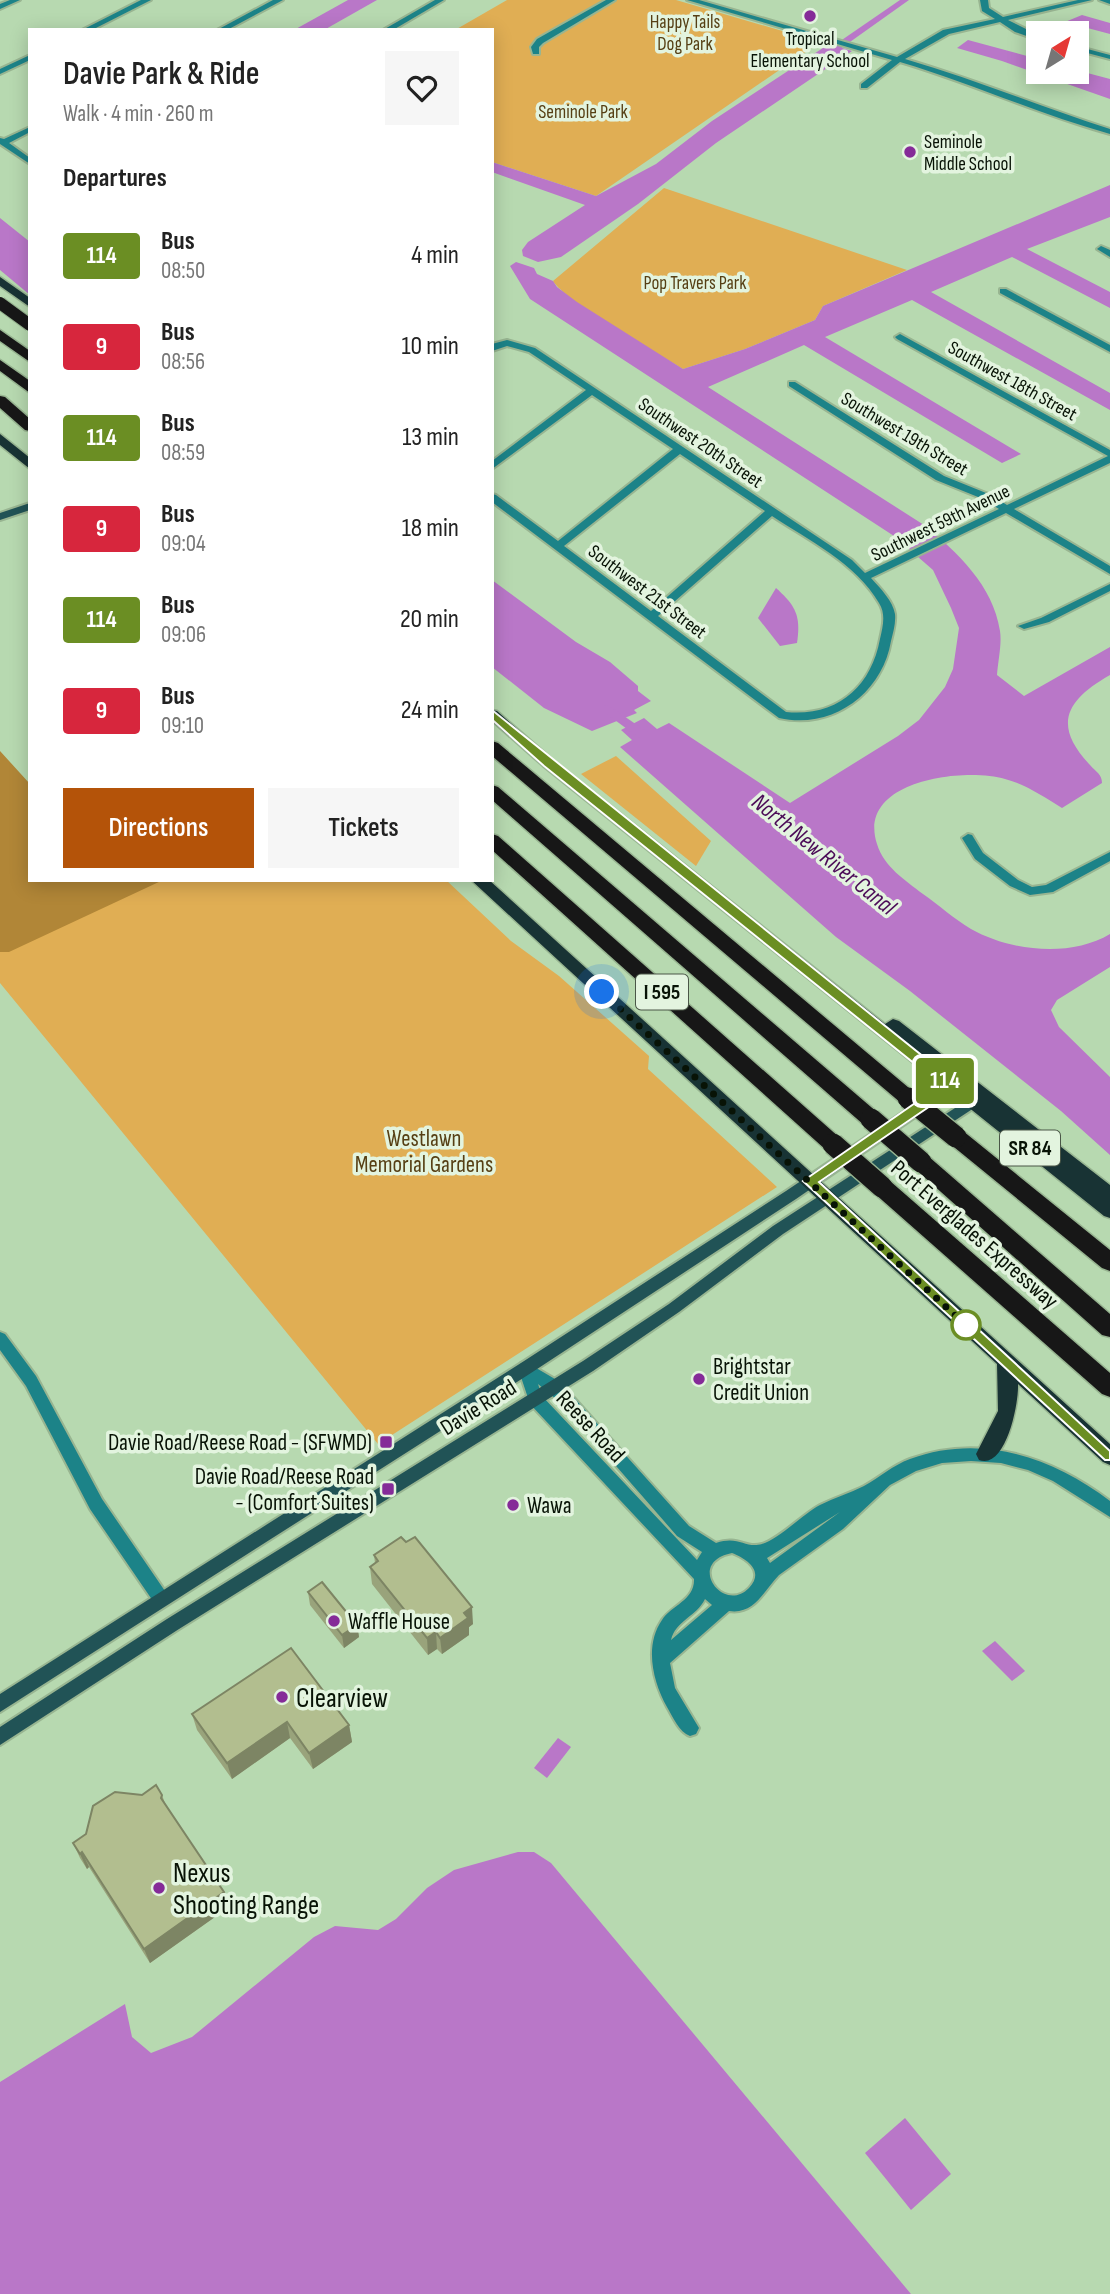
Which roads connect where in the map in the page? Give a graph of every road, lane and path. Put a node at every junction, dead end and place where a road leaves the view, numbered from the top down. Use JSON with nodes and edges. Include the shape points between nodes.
{"nodes":[{"id":1,"x":16,"y":0,"type":"edge"},
{"id":2,"x":147,"y":0,"type":"edge"},
{"id":3,"x":279,"y":0,"type":"edge"},
{"id":4,"x":440,"y":0,"type":"edge"},
{"id":5,"x":611,"y":0,"type":"edge"},
{"id":6,"x":691,"y":0,"type":"edge"},
{"id":7,"x":984,"y":0,"type":"edge"},
{"id":8,"x":1088,"y":0,"type":"edge"},
{"id":9,"x":1104,"y":0,"type":"edge"},
{"id":10,"x":1110,"y":2,"type":"edge"},
{"id":11,"x":0,"y":8,"type":"edge"},
{"id":12,"x":1000,"y":19,"type":"junction"},
{"id":13,"x":90,"y":28,"type":"edge"},
{"id":14,"x":225,"y":28,"type":"edge"},
{"id":15,"x":391,"y":28,"type":"edge"},
{"id":16,"x":1026,"y":32,"type":"edge"},
{"id":17,"x":1089,"y":51,"type":"edge"},
{"id":18,"x":536,"y":52,"type":"dead end"},
{"id":19,"x":1110,"y":57,"type":"edge"},
{"id":20,"x":28,"y":58,"type":"edge"},
{"id":21,"x":899,"y":59,"type":"junction"},
{"id":22,"x":0,"y":72,"type":"edge"},
{"id":23,"x":864,"y":86,"type":"dead end"},
{"id":24,"x":28,"y":130,"type":"edge"},
{"id":25,"x":1110,"y":132,"type":"edge"},
{"id":26,"x":2,"y":141,"type":"edge"},
{"id":27,"x":28,"y":160,"type":"edge"},
{"id":28,"x":0,"y":280,"type":"edge"},
{"id":29,"x":1003,"y":291,"type":"dead end"},
{"id":30,"x":0,"y":296,"type":"edge"},
{"id":31,"x":28,"y":302,"type":"edge"},
{"id":32,"x":0,"y":303,"type":"edge"},
{"id":33,"x":28,"y":324,"type":"edge"},
{"id":34,"x":28,"y":324,"type":"edge"},
{"id":35,"x":0,"y":334,"type":"edge"},
{"id":36,"x":900,"y":337,"type":"dead end"},
{"id":37,"x":494,"y":346,"type":"edge"},
{"id":38,"x":1110,"y":349,"type":"edge"},
{"id":39,"x":28,"y":356,"type":"edge"},
{"id":40,"x":0,"y":364,"type":"edge"},
{"id":41,"x":792,"y":384,"type":"dead end"},
{"id":42,"x":28,"y":387,"type":"edge"},
{"id":43,"x":592,"y":390,"type":"junction"},
{"id":44,"x":0,"y":400,"type":"edge"},
{"id":45,"x":28,"y":425,"type":"edge"},
{"id":46,"x":0,"y":438,"type":"edge"},
{"id":47,"x":679,"y":449,"type":"junction"},
{"id":48,"x":1110,"y":456,"type":"edge"},
{"id":49,"x":28,"y":463,"type":"edge"},
{"id":50,"x":494,"y":464,"type":"edge"},
{"id":51,"x":494,"y":498,"type":"edge"},
{"id":52,"x":28,"y":507,"type":"edge"},
{"id":53,"x":1009,"y":509,"type":"junction"},
{"id":54,"x":771,"y":511,"type":"junction"},
{"id":55,"x":0,"y":517,"type":"edge"},
{"id":56,"x":558,"y":546,"type":"junction"},
{"id":57,"x":1110,"y":571,"type":"edge"},
{"id":58,"x":865,"y":577,"type":"junction"},
{"id":59,"x":1110,"y":587,"type":"edge"},
{"id":60,"x":652,"y":616,"type":"junction"},
{"id":61,"x":1024,"y":626,"type":"dead end"},
{"id":62,"x":782,"y":715,"type":"joint"},
{"id":63,"x":494,"y":716,"type":"edge"},
{"id":64,"x":494,"y":749,"type":"edge"},
{"id":65,"x":494,"y":793,"type":"edge"},
{"id":66,"x":968,"y":838,"type":"dead end"},
{"id":67,"x":494,"y":842,"type":"edge"},
{"id":68,"x":1110,"y":856,"type":"edge"},
{"id":69,"x":692,"y":879,"type":"junction"},
{"id":70,"x":481,"y":882,"type":"edge"},
{"id":71,"x":951,"y":1085,"type":"junction"},
{"id":72,"x":972,"y":1102,"type":"junction"},
{"id":73,"x":810,"y":1181,"type":"junction"},
{"id":74,"x":1110,"y":1195,"type":"edge"},
{"id":75,"x":828,"y":1198,"type":"junction"},
{"id":76,"x":1110,"y":1211,"type":"edge"},
{"id":77,"x":1009,"y":1237,"type":"junction"},
{"id":78,"x":1110,"y":1262,"type":"edge"},
{"id":79,"x":1110,"y":1318,"type":"edge"},
{"id":80,"x":1110,"y":1328,"type":"edge"},
{"id":81,"x":0,"y":1338,"type":"edge"},
{"id":82,"x":1006,"y":1363,"type":"junction"},
{"id":83,"x":526,"y":1368,"type":"junction"},
{"id":84,"x":555,"y":1387,"type":"junction"},
{"id":85,"x":1110,"y":1387,"type":"edge"},
{"id":86,"x":535,"y":1399,"type":"junction"},
{"id":87,"x":986,"y":1454,"type":"junction"},
{"id":88,"x":1110,"y":1455,"type":"edge"},
{"id":89,"x":871,"y":1489,"type":"junction"},
{"id":90,"x":1110,"y":1510,"type":"edge"},
{"id":91,"x":714,"y":1551,"type":"junction"},
{"id":92,"x":751,"y":1552,"type":"junction"},
{"id":93,"x":765,"y":1578,"type":"junction"},
{"id":94,"x":702,"y":1579,"type":"junction"},
{"id":95,"x":161,"y":1599,"type":"junction"},
{"id":96,"x":726,"y":1602,"type":"junction"},
{"id":97,"x":660,"y":1661,"type":"junction"},
{"id":98,"x":0,"y":1704,"type":"edge"},
{"id":99,"x":690,"y":1728,"type":"dead end"},
{"id":100,"x":0,"y":1738,"type":"edge"}],
"edges":[{"from":1,"to":11,"type":"street"},
{"from":2,"to":13,"type":"street"},
{"from":3,"to":14,"type":"street"},
{"from":4,"to":15,"type":"street"},
{"from":5,"to":18,"type":"street","via":[[540,41]]},
{"from":6,"to":21,"type":"street"},
{"from":7,"to":12,"type":"street","via":[[985,9]]},
{"from":8,"to":12,"type":"street"},
{"from":9,"to":10,"type":"street"},
{"from":12,"to":16,"type":"street"},
{"from":12,"to":21,"type":"street","via":[[946,32]]},
{"from":17,"to":19,"type":"street"},
{"from":20,"to":22,"type":"street"},
{"from":21,"to":23,"type":"street"},
{"from":21,"to":25,"type":"street"},
{"from":24,"to":26,"type":"street"},
{"from":26,"to":27,"type":"street"},
{"from":28,"to":31,"type":"main road"},
{"from":29,"to":38,"type":"street"},
{"from":30,"to":33,"type":"highway"},
{"from":32,"to":34,"type":"highway","bridge":true},
{"from":35,"to":39,"type":"highway"},
{"from":36,"to":48,"type":"street","name":"Southwest 18th Street"},
{"from":37,"to":43,"type":"street","name":"Southwest 20th Street","via":[[513,343],[532,350]]},
{"from":40,"to":42,"type":"highway"},
{"from":41,"to":53,"type":"street","name":"Southwest 19th Street","via":[[940,478]]},
{"from":43,"to":47,"type":"street","name":"Southwest 20th Street"},
{"from":43,"to":50,"type":"street"},
{"from":44,"to":45,"type":"highway"},
{"from":46,"to":49,"type":"main road"},
{"from":47,"to":54,"type":"street","name":"Southwest 20th Street"},
{"from":47,"to":56,"type":"street"},
{"from":48,"to":53,"type":"street","name":"Southwest 59th Avenue"},
{"from":51,"to":56,"type":"street","name":"Southwest 21st Street"},
{"from":52,"to":55,"type":"main road"},
{"from":53,"to":57,"type":"street","name":"Southwest 19th Street"},
{"from":53,"to":58,"type":"street","name":"Southwest 59th Avenue"},
{"from":54,"to":58,"type":"street","name":"Southwest 20th Street"},
{"from":54,"to":60,"type":"street"},
{"from":56,"to":60,"type":"street","name":"Southwest 21st Street"},
{"from":58,"to":62,"type":"street","name":"Southwest 59th Avenue","via":[[889,611],[887,643],[872,682],[848,702],[817,717]]},
{"from":59,"to":61,"type":"street"},
{"from":60,"to":62,"type":"street","name":"Southwest 21st Street"},
{"from":63,"to":69,"type":"main road","number":"SR 84"},
{"from":64,"to":78,"type":"highway","bridge":true},
{"from":65,"to":77,"type":"highway","bridge":true},
{"from":66,"to":68,"type":"street","via":[[979,856],[1030,891],[1049,889]]},
{"from":67,"to":85,"type":"highway","name":"Port Everglades Expressway","number":"I 595","bridge":true},
{"from":69,"to":71,"type":"main road","number":"SR 84"},
{"from":69,"to":74,"type":"main road","via":[[790,946]]},
{"from":70,"to":73,"type":"main road"},
{"from":71,"to":72,"type":"main road","number":"SR 84"},
{"from":71,"to":73,"type":"main road","name":"Davie Road"},
{"from":72,"to":75,"type":"main road","name":"Davie Road"},
{"from":72,"to":76,"type":"main road","number":"SR 84"},
{"from":73,"to":75,"type":"main road"},
{"from":73,"to":83,"type":"main road","name":"Davie Road"},
{"from":75,"to":82,"type":"main road"},
{"from":75,"to":84,"type":"main road","name":"Davie Road"},
{"from":77,"to":79,"type":"highway"},
{"from":77,"to":80,"type":"highway"},
{"from":81,"to":95,"type":"street","via":[[31,1381],[96,1504]]},
{"from":82,"to":87,"type":"main road","via":[[1011,1395],[1008,1413]]},
{"from":82,"to":88,"type":"main road"},
{"from":83,"to":84,"type":"street","name":"Reese Road"},
{"from":83,"to":86,"type":"street","name":"Reese Road"},
{"from":83,"to":95,"type":"main road","name":"Davie Road"},
{"from":84,"to":86,"type":"main road","name":"Davie Road"},
{"from":84,"to":91,"type":"street","name":"Reese Road","via":[[683,1531]]},
{"from":86,"to":94,"type":"street","name":"Reese Road"},
{"from":86,"to":100,"type":"main road","name":"Davie Road","via":[[173,1624]]},
{"from":87,"to":89,"type":"street","via":[[914,1464]]},
{"from":87,"to":90,"type":"street","via":[[1048,1469]]},
{"from":89,"to":92,"type":"street","via":[[824,1511],[766,1551]]},
{"from":89,"to":93,"type":"street","via":[[838,1524]]},
{"from":91,"to":92,"type":"street","via":[[732,1546]]},
{"from":91,"to":94,"type":"street","via":[[704,1561]]},
{"from":92,"to":93,"type":"street","via":[[762,1564]]},
{"from":93,"to":96,"type":"street","via":[[752,1599]]},
{"from":94,"to":96,"type":"street","via":[[712,1595]]},
{"from":94,"to":97,"type":"street","via":[[698,1601],[663,1634]]},
{"from":95,"to":98,"type":"main road","name":"Davie Road"},
{"from":96,"to":97,"type":"street"},
{"from":97,"to":99,"type":"street","via":[[662,1681]]}]}
